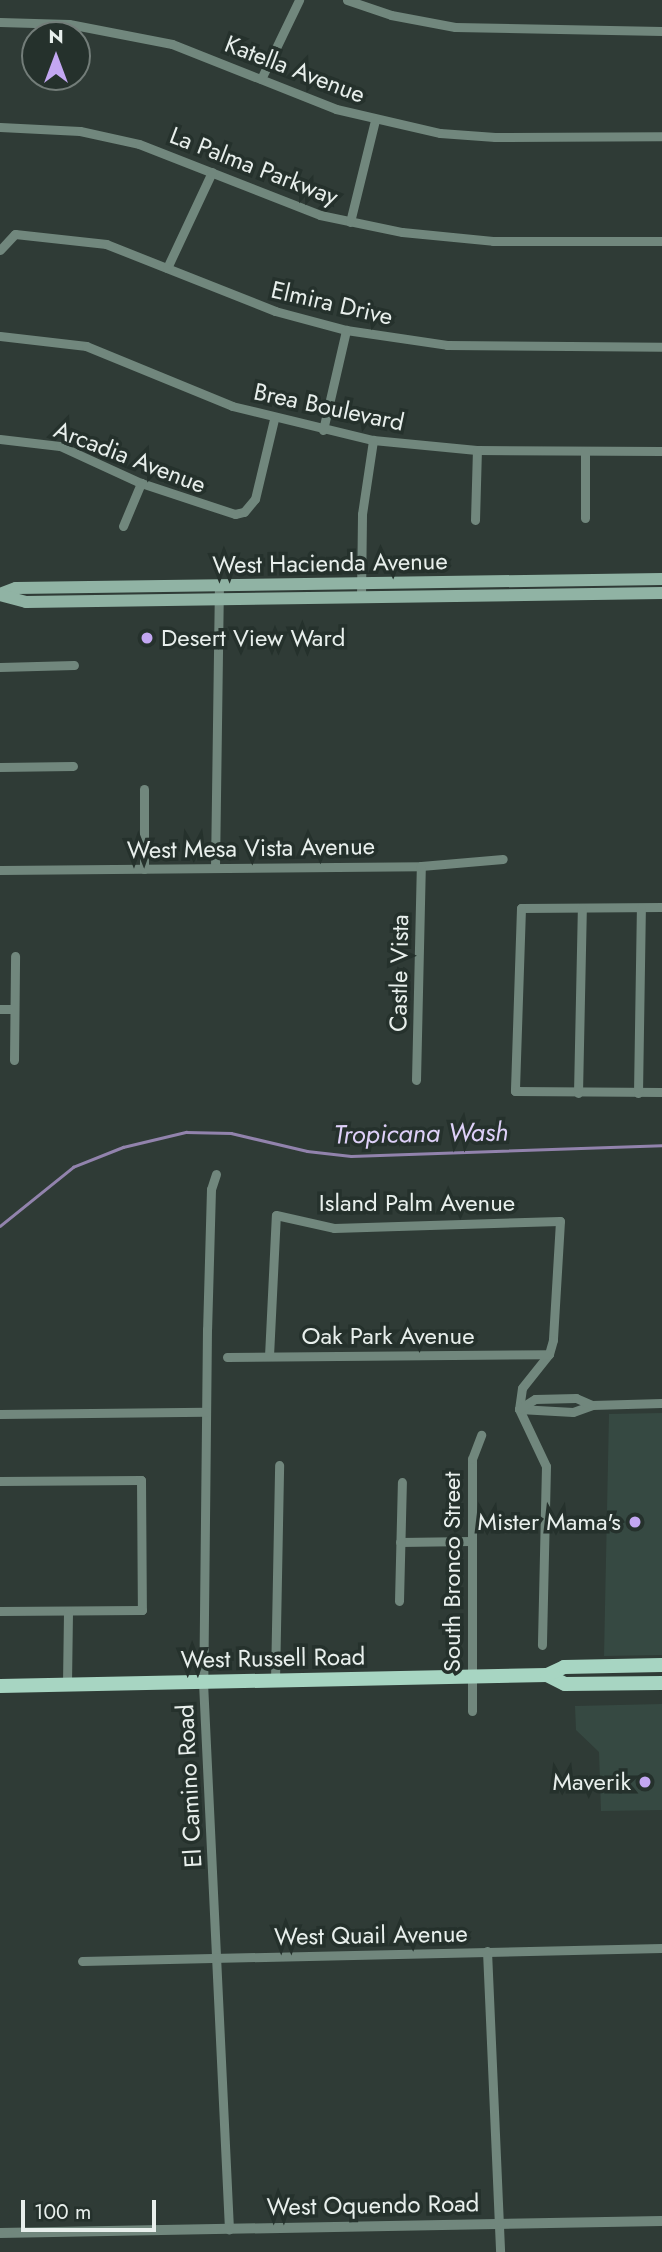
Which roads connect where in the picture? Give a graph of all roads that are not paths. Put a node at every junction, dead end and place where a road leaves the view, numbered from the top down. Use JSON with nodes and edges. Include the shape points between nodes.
{"nodes":[{"id":1,"x":299,"y":0,"type":"edge"},
{"id":2,"x":347,"y":0,"type":"edge"},
{"id":3,"x":0,"y":22,"type":"edge"},
{"id":4,"x":662,"y":31,"type":"edge"},
{"id":5,"x":261,"y":79,"type":"junction"},
{"id":6,"x":375,"y":120,"type":"junction"},
{"id":7,"x":0,"y":127,"type":"edge"},
{"id":8,"x":662,"y":136,"type":"edge"},
{"id":9,"x":212,"y":172,"type":"junction"},
{"id":10,"x":350,"y":222,"type":"junction"},
{"id":11,"x":662,"y":241,"type":"edge"},
{"id":12,"x":0,"y":250,"type":"edge"},
{"id":13,"x":167,"y":268,"type":"junction"},
{"id":14,"x":346,"y":330,"type":"junction"},
{"id":15,"x":0,"y":336,"type":"edge"},
{"id":16,"x":662,"y":347,"type":"edge"},
{"id":17,"x":274,"y":419,"type":"junction"},
{"id":18,"x":323,"y":430,"type":"junction"},
{"id":19,"x":0,"y":439,"type":"edge"},
{"id":20,"x":373,"y":440,"type":"junction"},
{"id":21,"x":477,"y":450,"type":"junction"},
{"id":22,"x":585,"y":451,"type":"junction"},
{"id":23,"x":662,"y":451,"type":"edge"},
{"id":24,"x":141,"y":482,"type":"junction"},
{"id":25,"x":585,"y":518,"type":"dead end"},
{"id":26,"x":475,"y":520,"type":"dead end"},
{"id":27,"x":123,"y":526,"type":"dead end"},
{"id":28,"x":622,"y":579,"type":"junction"},
{"id":29,"x":662,"y":579,"type":"edge"},
{"id":30,"x":441,"y":582,"type":"junction"},
{"id":31,"x":360,"y":583,"type":"junction"},
{"id":32,"x":219,"y":585,"type":"junction"},
{"id":33,"x":662,"y":593,"type":"edge"},
{"id":34,"x":88,"y":594,"type":"junction"},
{"id":35,"x":622,"y":594,"type":"junction"},
{"id":36,"x":0,"y":595,"type":"edge"},
{"id":37,"x":441,"y":596,"type":"junction"},
{"id":38,"x":361,"y":597,"type":"junction"},
{"id":39,"x":219,"y":599,"type":"junction"},
{"id":40,"x":74,"y":665,"type":"dead end"},
{"id":41,"x":0,"y":667,"type":"edge"},
{"id":42,"x":73,"y":766,"type":"dead end"},
{"id":43,"x":0,"y":767,"type":"edge"},
{"id":44,"x":144,"y":789,"type":"dead end"},
{"id":45,"x":503,"y":859,"type":"dead end"},
{"id":46,"x":421,"y":866,"type":"junction"},
{"id":47,"x":144,"y":869,"type":"junction"},
{"id":48,"x":215,"y":869,"type":"junction"},
{"id":49,"x":0,"y":870,"type":"edge"},
{"id":50,"x":662,"y":907,"type":"edge"},
{"id":51,"x":582,"y":908,"type":"junction"},
{"id":52,"x":641,"y":908,"type":"junction"},
{"id":53,"x":15,"y":956,"type":"dead end"},
{"id":54,"x":0,"y":1009,"type":"edge"},
{"id":55,"x":13,"y":1009,"type":"junction"},
{"id":56,"x":14,"y":1060,"type":"dead end"},
{"id":57,"x":416,"y":1080,"type":"dead end"},
{"id":58,"x":662,"y":1092,"type":"edge"},
{"id":59,"x":578,"y":1093,"type":"junction"},
{"id":60,"x":638,"y":1093,"type":"junction"},
{"id":61,"x":216,"y":1174,"type":"dead end"},
{"id":62,"x":549,"y":1354,"type":"junction"},
{"id":63,"x":269,"y":1356,"type":"junction"},
{"id":64,"x":227,"y":1357,"type":"dead end"},
{"id":65,"x":662,"y":1403,"type":"edge"},
{"id":66,"x":519,"y":1409,"type":"junction"},
{"id":67,"x":206,"y":1412,"type":"junction"},
{"id":68,"x":0,"y":1414,"type":"edge"},
{"id":69,"x":481,"y":1436,"type":"dead end"},
{"id":70,"x":279,"y":1465,"type":"dead end"},
{"id":71,"x":0,"y":1481,"type":"edge"},
{"id":72,"x":401,"y":1482,"type":"dead end"},
{"id":73,"x":471,"y":1541,"type":"junction"},
{"id":74,"x":400,"y":1542,"type":"junction"},
{"id":75,"x":399,"y":1601,"type":"dead end"},
{"id":76,"x":0,"y":1611,"type":"edge"},
{"id":77,"x":68,"y":1611,"type":"junction"},
{"id":78,"x":542,"y":1645,"type":"dead end"},
{"id":79,"x":662,"y":1665,"type":"edge"},
{"id":80,"x":547,"y":1675,"type":"junction"},
{"id":81,"x":470,"y":1677,"type":"junction"},
{"id":82,"x":275,"y":1681,"type":"junction"},
{"id":83,"x":203,"y":1682,"type":"junction"},
{"id":84,"x":662,"y":1683,"type":"edge"},
{"id":85,"x":67,"y":1684,"type":"junction"},
{"id":86,"x":0,"y":1686,"type":"edge"},
{"id":87,"x":472,"y":1711,"type":"dead end"},
{"id":88,"x":662,"y":1948,"type":"edge"},
{"id":89,"x":487,"y":1951,"type":"junction"},
{"id":90,"x":217,"y":1957,"type":"junction"},
{"id":91,"x":82,"y":1961,"type":"dead end"},
{"id":92,"x":662,"y":2221,"type":"edge"},
{"id":93,"x":498,"y":2223,"type":"junction"},
{"id":94,"x":229,"y":2229,"type":"junction"},
{"id":95,"x":0,"y":2233,"type":"edge"},
{"id":96,"x":500,"y":2252,"type":"edge"}],
"edges":[{"from":1,"to":5,"type":"street"},
{"from":2,"to":4,"type":"street","via":[[391,15],[455,27]]},
{"from":3,"to":5,"type":"street","name":"Katella Avenue","via":[[121,32],[172,44]]},
{"from":5,"to":6,"type":"street","name":"Katella Avenue"},
{"from":6,"to":8,"type":"street","name":"Katella Avenue","via":[[495,137]]},
{"from":6,"to":10,"type":"street"},
{"from":7,"to":9,"type":"street","name":"La Palma Parkway","via":[[105,135]]},
{"from":9,"to":10,"type":"street","name":"La Palma Parkway","via":[[289,204]]},
{"from":9,"to":13,"type":"street"},
{"from":10,"to":11,"type":"street","name":"La Palma Parkway","via":[[462,240]]},
{"from":12,"to":13,"type":"street","name":"Elmira Drive","via":[[15,234],[61,236],[106,244]]},
{"from":13,"to":14,"type":"street","name":"Elmira Drive","via":[[275,311]]},
{"from":14,"to":16,"type":"street","name":"Elmira Drive","via":[[497,349]]},
{"from":14,"to":18,"type":"street"},
{"from":15,"to":17,"type":"street","name":"Brea Boulevard","via":[[86,346],[179,386]]},
{"from":17,"to":18,"type":"street","name":"Brea Boulevard"},
{"from":17,"to":24,"type":"street","name":"Arcadia Avenue","via":[[255,499],[244,512],[226,514]]},
{"from":18,"to":20,"type":"street","name":"Brea Boulevard"},
{"from":19,"to":24,"type":"street","name":"Arcadia Avenue","via":[[60,446]]},
{"from":20,"to":21,"type":"street","name":"Brea Boulevard"},
{"from":20,"to":31,"type":"street","via":[[362,513]]},
{"from":21,"to":22,"type":"street","name":"Brea Boulevard"},
{"from":21,"to":26,"type":"street"},
{"from":22,"to":23,"type":"street","name":"Brea Boulevard"},
{"from":22,"to":25,"type":"street"},
{"from":24,"to":27,"type":"street"},
{"from":28,"to":29,"type":"main road","name":"West Hacienda Avenue"},
{"from":28,"to":30,"type":"main road","name":"West Hacienda Avenue"},
{"from":28,"to":35,"type":"main road"},
{"from":30,"to":31,"type":"main road","name":"West Hacienda Avenue"},
{"from":30,"to":37,"type":"main road"},
{"from":31,"to":32,"type":"main road","name":"West Hacienda Avenue"},
{"from":31,"to":38,"type":"street"},
{"from":32,"to":34,"type":"main road","name":"West Hacienda Avenue"},
{"from":32,"to":39,"type":"street"},
{"from":33,"to":35,"type":"main road","name":"West Hacienda Avenue"},
{"from":34,"to":36,"type":"main road","name":"West Hacienda Avenue","via":[[16,588]]},
{"from":34,"to":39,"type":"main road","name":"West Hacienda Avenue"},
{"from":35,"to":37,"type":"main road","name":"West Hacienda Avenue"},
{"from":37,"to":38,"type":"main road","name":"West Hacienda Avenue"},
{"from":38,"to":39,"type":"main road","name":"West Hacienda Avenue"},
{"from":39,"to":48,"type":"street"},
{"from":40,"to":41,"type":"street"},
{"from":42,"to":43,"type":"street"},
{"from":44,"to":47,"type":"street"},
{"from":45,"to":46,"type":"street","name":"West Mesa Vista Avenue"},
{"from":46,"to":48,"type":"street","name":"West Mesa Vista Avenue"},
{"from":46,"to":57,"type":"street","name":"Castle Vista"},
{"from":47,"to":48,"type":"street","name":"West Mesa Vista Avenue"},
{"from":47,"to":49,"type":"street","name":"West Mesa Vista Avenue"},
{"from":50,"to":52,"type":"street"},
{"from":51,"to":52,"type":"street"},
{"from":51,"to":59,"type":"street"},
{"from":51,"to":59,"type":"street","via":[[521,908],[519,913],[515,1091]]},
{"from":52,"to":60,"type":"street"},
{"from":53,"to":55,"type":"street"},
{"from":54,"to":55,"type":"street"},
{"from":55,"to":56,"type":"street"},
{"from":58,"to":60,"type":"street"},
{"from":59,"to":60,"type":"street"},
{"from":61,"to":67,"type":"street","name":"El Camino Road","via":[[211,1189]]},
{"from":62,"to":63,"type":"street","name":"Oak Park Avenue"},
{"from":62,"to":63,"type":"street","name":"Island Palm Avenue","via":[[560,1221],[334,1228],[276,1214]]},
{"from":62,"to":66,"type":"street","via":[[522,1388]]},
{"from":63,"to":64,"type":"street","name":"Oak Park Avenue"},
{"from":65,"to":66,"type":"street","via":[[592,1405],[573,1412]]},
{"from":66,"to":78,"type":"street","via":[[546,1466]]},
{"from":67,"to":68,"type":"street"},
{"from":67,"to":83,"type":"street","name":"El Camino Road"},
{"from":69,"to":73,"type":"street","name":"South Bronco Street","via":[[472,1459]]},
{"from":70,"to":82,"type":"street"},
{"from":71,"to":77,"type":"street","via":[[141,1480],[142,1610]]},
{"from":72,"to":74,"type":"street"},
{"from":73,"to":74,"type":"street"},
{"from":73,"to":81,"type":"street","name":"South Bronco Street"},
{"from":74,"to":75,"type":"street"},
{"from":76,"to":77,"type":"street"},
{"from":77,"to":85,"type":"street"},
{"from":79,"to":80,"type":"main road","name":"West Russell Road","via":[[564,1667]]},
{"from":80,"to":81,"type":"main road","name":"West Russell Road"},
{"from":80,"to":84,"type":"main road","name":"West Russell Road","via":[[565,1684]]},
{"from":81,"to":82,"type":"main road","name":"West Russell Road"},
{"from":81,"to":87,"type":"street","name":"South Bronco Street"},
{"from":82,"to":83,"type":"main road","name":"West Russell Road"},
{"from":83,"to":85,"type":"main road","name":"West Russell Road"},
{"from":83,"to":90,"type":"street","name":"El Camino Road"},
{"from":85,"to":86,"type":"main road","name":"West Russell Road"},
{"from":88,"to":89,"type":"street","name":"West Quail Avenue"},
{"from":89,"to":90,"type":"street","name":"West Quail Avenue"},
{"from":89,"to":93,"type":"street"},
{"from":90,"to":91,"type":"street","name":"West Quail Avenue"},
{"from":90,"to":94,"type":"street","name":"El Camino Road"},
{"from":92,"to":93,"type":"street","name":"West Oquendo Road"},
{"from":93,"to":94,"type":"street","name":"West Oquendo Road"},
{"from":93,"to":96,"type":"street"},
{"from":94,"to":95,"type":"street","name":"West Oquendo Road"}]}
